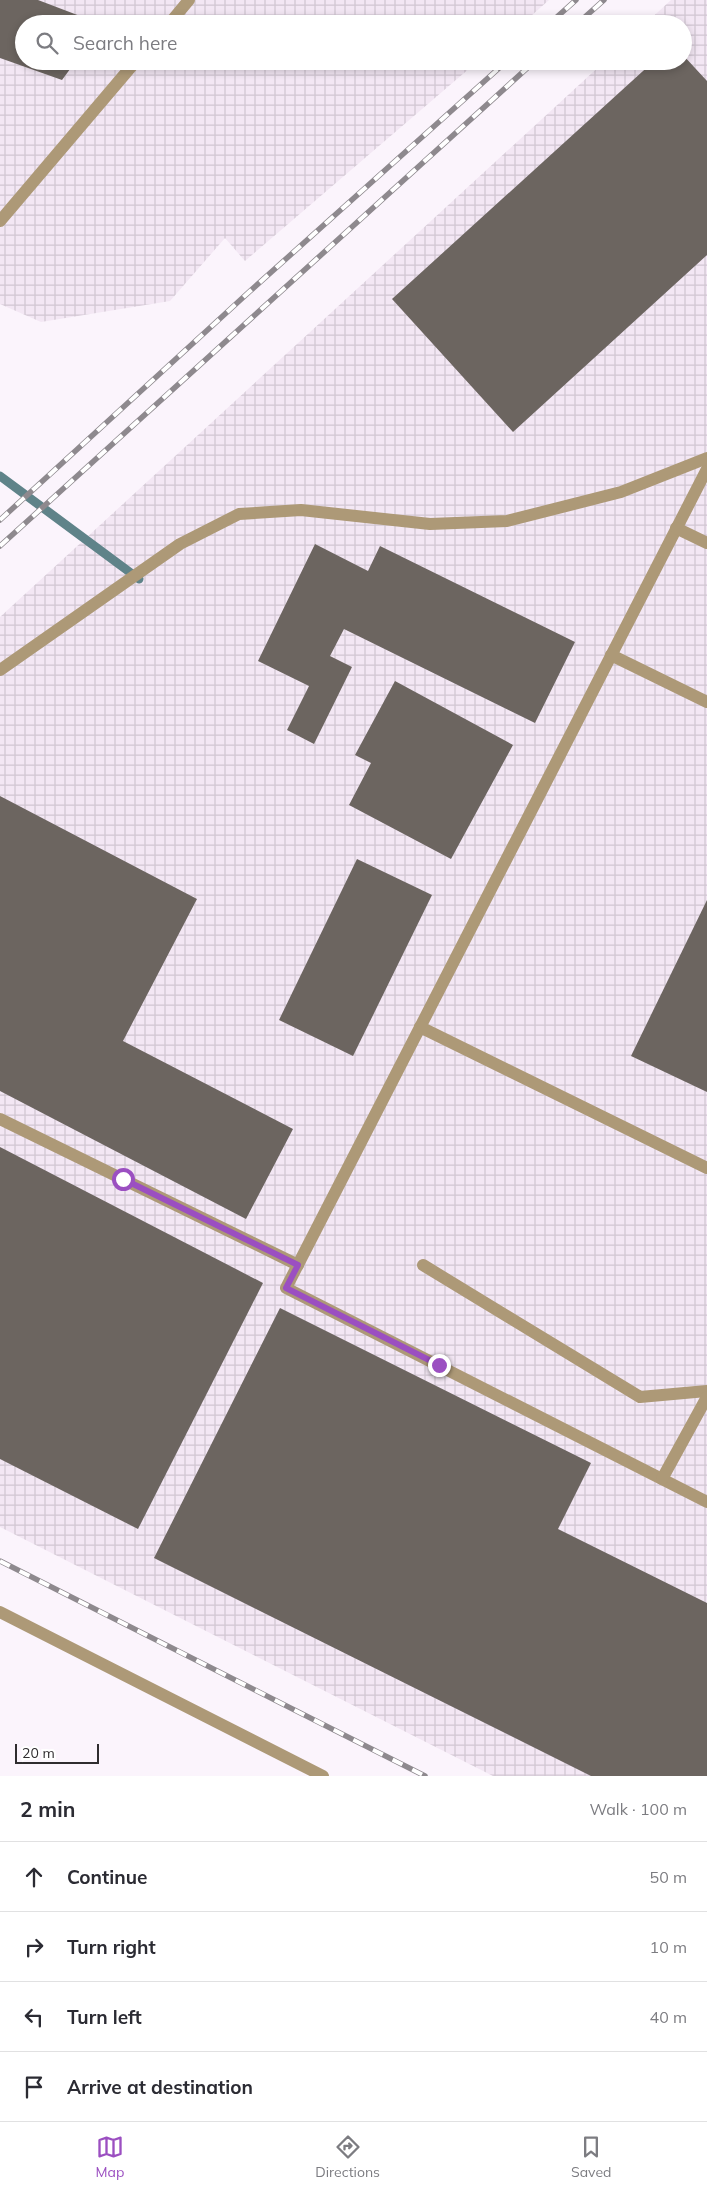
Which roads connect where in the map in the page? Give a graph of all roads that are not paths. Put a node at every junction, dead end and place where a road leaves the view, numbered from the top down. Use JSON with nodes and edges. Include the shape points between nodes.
{"nodes":[{"id":1,"x":189,"y":0,"type":"edge"},
{"id":2,"x":176,"y":15,"type":"edge"},
{"id":3,"x":128,"y":70,"type":"edge"},
{"id":4,"x":0,"y":221,"type":"edge"},
{"id":5,"x":707,"y":458,"type":"edge"},
{"id":6,"x":707,"y":469,"type":"edge"},
{"id":7,"x":676,"y":528,"type":"junction"},
{"id":8,"x":707,"y":543,"type":"edge"},
{"id":9,"x":611,"y":655,"type":"junction"},
{"id":10,"x":0,"y":670,"type":"edge"},
{"id":11,"x":707,"y":702,"type":"edge"},
{"id":12,"x":420,"y":1027,"type":"junction"},
{"id":13,"x":0,"y":1118,"type":"edge"},
{"id":14,"x":707,"y":1168,"type":"edge"},
{"id":15,"x":298,"y":1265,"type":"junction"},
{"id":16,"x":423,"y":1265,"type":"dead end"},
{"id":17,"x":707,"y":1391,"type":"edge"},
{"id":18,"x":707,"y":1397,"type":"edge"},
{"id":19,"x":662,"y":1479,"type":"junction"},
{"id":20,"x":707,"y":1502,"type":"edge"},
{"id":21,"x":0,"y":1612,"type":"edge"},
{"id":22,"x":322,"y":1776,"type":"edge"}],
"edges":[{"from":1,"to":2,"type":"street"},
{"from":3,"to":4,"type":"street"},
{"from":5,"to":10,"type":"street","via":[[621,492],[507,521],[430,524],[301,510],[239,514],[180,544]]},
{"from":6,"to":7,"type":"street"},
{"from":7,"to":8,"type":"street"},
{"from":7,"to":9,"type":"street"},
{"from":9,"to":11,"type":"street"},
{"from":9,"to":12,"type":"street"},
{"from":12,"to":14,"type":"street"},
{"from":12,"to":15,"type":"street"},
{"from":13,"to":15,"type":"street"},
{"from":15,"to":19,"type":"street","via":[[286,1288]]},
{"from":16,"to":17,"type":"street","via":[[640,1396]]},
{"from":18,"to":19,"type":"street"},
{"from":19,"to":20,"type":"street"},
{"from":21,"to":22,"type":"street"}]}
